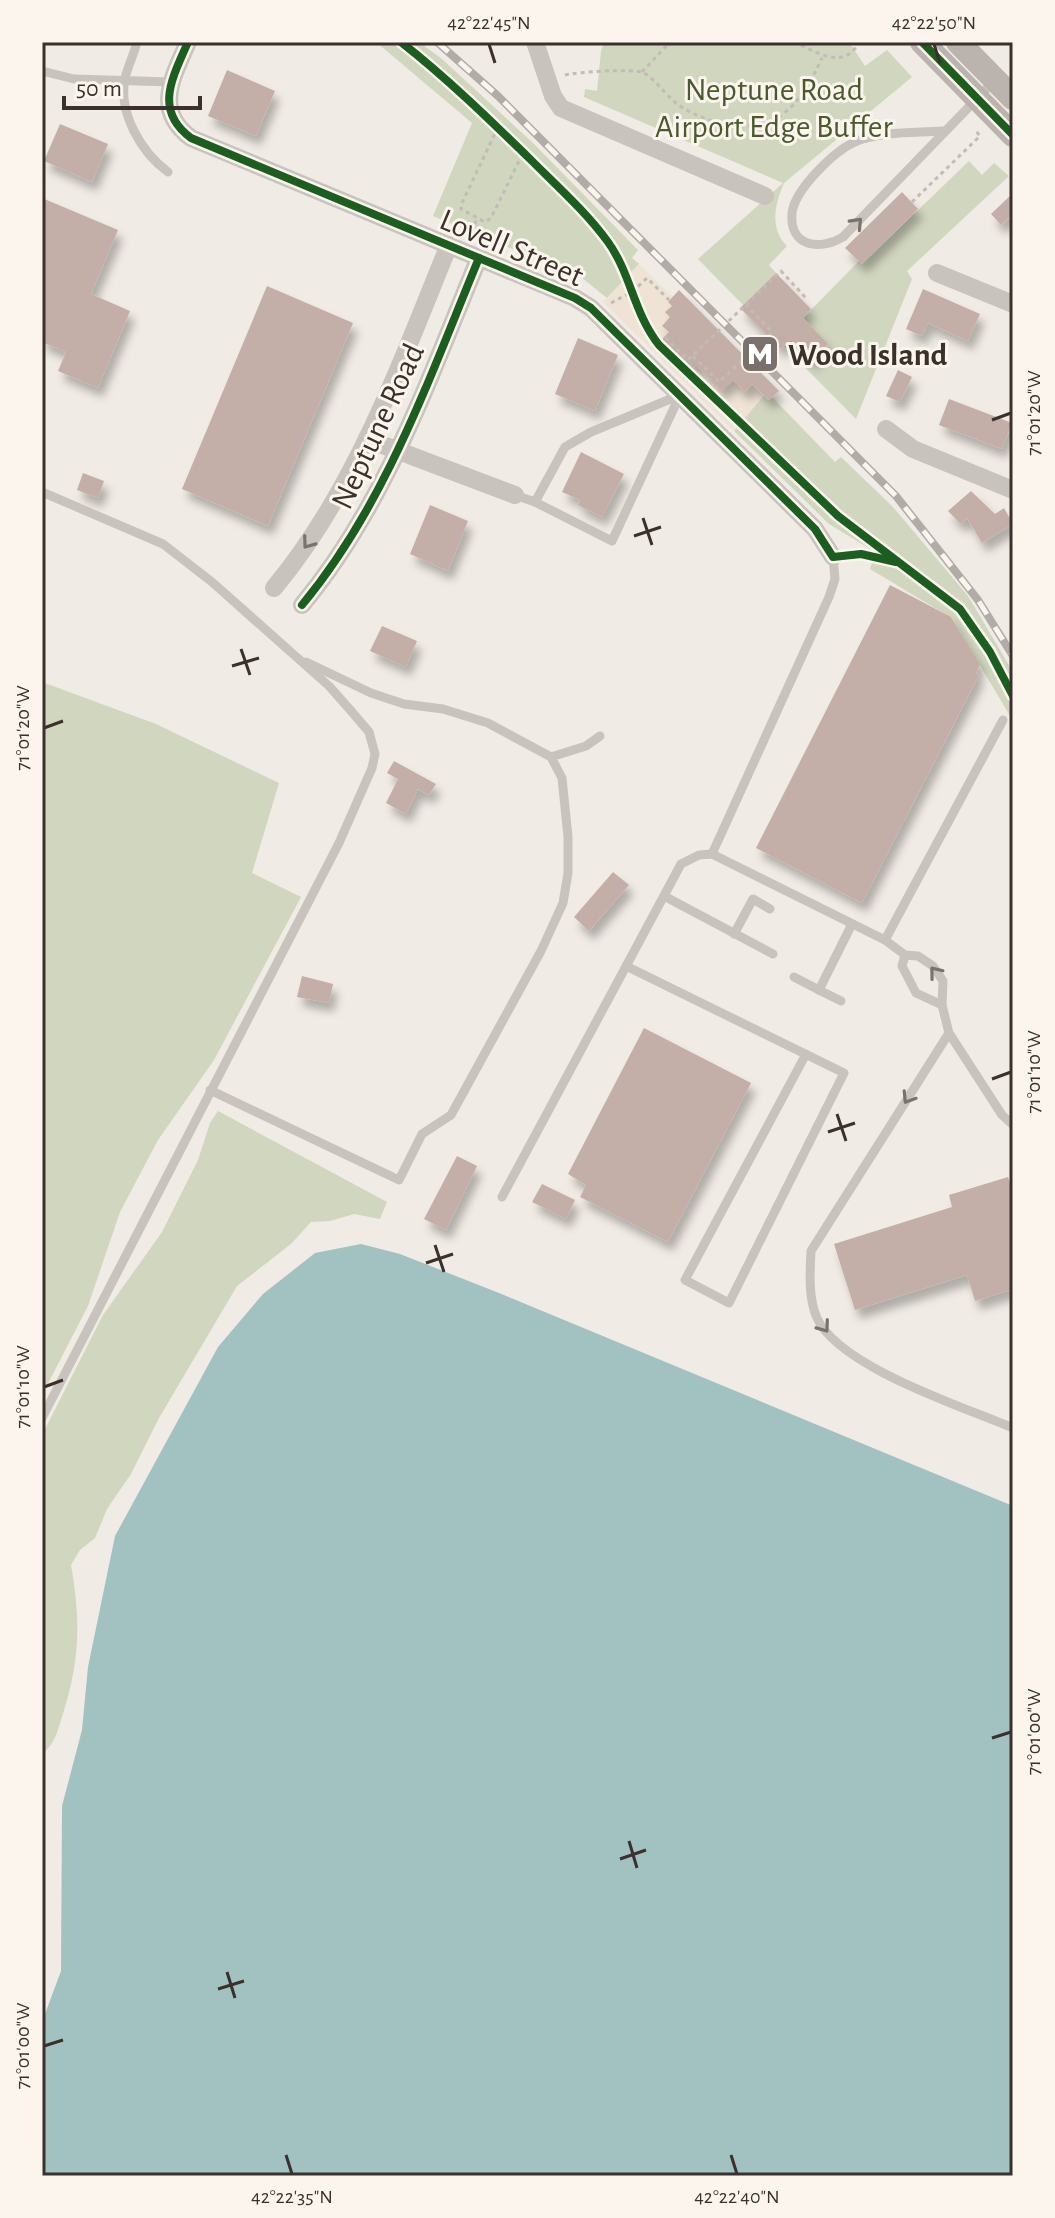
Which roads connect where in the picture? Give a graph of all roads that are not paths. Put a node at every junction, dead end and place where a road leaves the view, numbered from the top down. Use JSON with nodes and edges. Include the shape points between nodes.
{"nodes":[{"id":1,"x":137,"y":42,"type":"edge"},
{"id":2,"x":188,"y":42,"type":"edge"},
{"id":3,"x":535,"y":42,"type":"edge"},
{"id":4,"x":922,"y":42,"type":"edge"},
{"id":5,"x":958,"y":42,"type":"edge"},
{"id":6,"x":42,"y":71,"type":"edge"},
{"id":7,"x":995,"y":80,"type":"junction"},
{"id":8,"x":125,"y":81,"type":"junction"},
{"id":9,"x":171,"y":82,"type":"junction"},
{"id":10,"x":1013,"y":98,"type":"edge"},
{"id":11,"x":976,"y":99,"type":"junction"},
{"id":12,"x":943,"y":131,"type":"junction"},
{"id":13,"x":1013,"y":135,"type":"edge"},
{"id":14,"x":168,"y":172,"type":"dead end"},
{"id":15,"x":765,"y":196,"type":"dead end"},
{"id":16,"x":449,"y":245,"type":"junction"},
{"id":17,"x":479,"y":258,"type":"junction"},
{"id":18,"x":937,"y":273,"type":"dead end"},
{"id":19,"x":1013,"y":304,"type":"edge"},
{"id":20,"x":680,"y":395,"type":"junction"},
{"id":21,"x":886,"y":429,"type":"dead end"},
{"id":22,"x":367,"y":439,"type":"junction"},
{"id":23,"x":398,"y":452,"type":"junction"},
{"id":24,"x":1013,"y":490,"type":"edge"},
{"id":25,"x":42,"y":492,"type":"edge"},
{"id":26,"x":515,"y":495,"type":"joint"},
{"id":27,"x":535,"y":502,"type":"junction"},
{"id":28,"x":833,"y":557,"type":"joint"},
{"id":29,"x":286,"y":573,"type":"junction"},
{"id":30,"x":274,"y":588,"type":"dead end"},
{"id":31,"x":314,"y":590,"type":"junction"},
{"id":32,"x":302,"y":605,"type":"dead end"},
{"id":33,"x":295,"y":658,"type":"junction"},
{"id":34,"x":1003,"y":720,"type":"dead end"},
{"id":35,"x":600,"y":736,"type":"dead end"},
{"id":36,"x":551,"y":757,"type":"junction"},
{"id":37,"x":712,"y":854,"type":"junction"},
{"id":38,"x":664,"y":896,"type":"junction"},
{"id":39,"x":770,"y":909,"type":"dead end"},
{"id":40,"x":852,"y":924,"type":"junction"},
{"id":41,"x":734,"y":934,"type":"junction"},
{"id":42,"x":885,"y":940,"type":"junction"},
{"id":43,"x":773,"y":954,"type":"dead end"},
{"id":44,"x":905,"y":955,"type":"junction"},
{"id":45,"x":626,"y":966,"type":"junction"},
{"id":46,"x":794,"y":977,"type":"dead end"},
{"id":47,"x":819,"y":990,"type":"junction"},
{"id":48,"x":841,"y":1001,"type":"dead end"},
{"id":49,"x":942,"y":1005,"type":"junction"},
{"id":50,"x":949,"y":1033,"type":"junction"},
{"id":51,"x":806,"y":1054,"type":"junction"},
{"id":52,"x":210,"y":1090,"type":"junction"},
{"id":53,"x":1013,"y":1125,"type":"edge"},
{"id":54,"x":502,"y":1197,"type":"dead end"},
{"id":55,"x":42,"y":1418,"type":"edge"},
{"id":56,"x":1013,"y":1428,"type":"edge"}],
"edges":[{"from":1,"to":8,"type":"lane"},
{"from":2,"to":9,"type":"street","name":"Lovell Street"},
{"from":3,"to":15,"type":"street","via":[[561,108]]},
{"from":4,"to":11,"type":"main road"},
{"from":5,"to":7,"type":"main road"},
{"from":6,"to":8,"type":"lane","via":[[74,79]]},
{"from":7,"to":10,"type":"main road"},
{"from":7,"to":11,"type":"lane"},
{"from":8,"to":9,"type":"lane"},
{"from":8,"to":14,"type":"lane","via":[[136,134]]},
{"from":9,"to":16,"type":"street","name":"Lovell Street","via":[[174,120],[191,138]]},
{"from":11,"to":12,"type":"lane"},
{"from":11,"to":13,"type":"main road"},
{"from":12,"to":12,"type":"lane","one_way":true,"via":[[877,137],[844,148],[797,197],[794,229],[816,246],[843,237]]},
{"from":16,"to":17,"type":"street","name":"Lovell Street"},
{"from":16,"to":22,"type":"street","name":"Neptune Road"},
{"from":17,"to":20,"type":"street","name":"Lovell Street","via":[[591,308]]},
{"from":17,"to":23,"type":"street","name":"Neptune Road"},
{"from":18,"to":19,"type":"street"},
{"from":20,"to":27,"type":"lane","via":[[565,447]]},
{"from":20,"to":27,"type":"lane","via":[[612,541]]},
{"from":20,"to":28,"type":"street","name":"Lovell Street","via":[[815,529]]},
{"from":21,"to":24,"type":"street","via":[[913,449]]},
{"from":22,"to":23,"type":"street"},
{"from":22,"to":29,"type":"street","name":"Neptune Road","one_way":true,"via":[[342,490]]},
{"from":23,"to":26,"type":"street"},
{"from":23,"to":31,"type":"street","name":"Neptune Road","via":[[373,501]]},
{"from":25,"to":33,"type":"lane","via":[[163,544]]},
{"from":26,"to":27,"type":"lane"},
{"from":28,"to":37,"type":"lane","via":[[835,579],[829,597]]},
{"from":29,"to":30,"type":"street","name":"Neptune Road"},
{"from":29,"to":31,"type":"street"},
{"from":31,"to":32,"type":"street","name":"Neptune Road"},
{"from":33,"to":36,"type":"lane","via":[[371,693],[488,723]]},
{"from":33,"to":52,"type":"lane","via":[[329,686],[369,732],[375,754],[339,843]]},
{"from":34,"to":42,"type":"lane"},
{"from":35,"to":36,"type":"lane"},
{"from":36,"to":52,"type":"lane","via":[[562,778],[568,837],[563,903],[451,1115],[422,1134],[399,1180]]},
{"from":37,"to":38,"type":"lane","via":[[681,864]]},
{"from":37,"to":40,"type":"lane"},
{"from":38,"to":41,"type":"lane"},
{"from":38,"to":45,"type":"lane"},
{"from":39,"to":41,"type":"lane","via":[[753,899]]},
{"from":40,"to":42,"type":"lane"},
{"from":40,"to":47,"type":"lane"},
{"from":41,"to":43,"type":"lane"},
{"from":42,"to":44,"type":"lane"},
{"from":44,"to":49,"type":"lane","via":[[902,966],[916,993]]},
{"from":49,"to":44,"type":"lane","one_way":true,"via":[[943,981],[933,966]]},
{"from":45,"to":51,"type":"lane"},
{"from":45,"to":54,"type":"lane"},
{"from":46,"to":47,"type":"lane"},
{"from":47,"to":48,"type":"lane"},
{"from":49,"to":50,"type":"lane"},
{"from":50,"to":53,"type":"lane"},
{"from":50,"to":56,"type":"lane","one_way":true,"via":[[811,1251],[810,1283],[817,1318],[834,1340],[874,1369]]},
{"from":51,"to":51,"type":"lane","via":[[844,1073],[729,1303],[685,1280]]},
{"from":52,"to":55,"type":"lane"}]}
